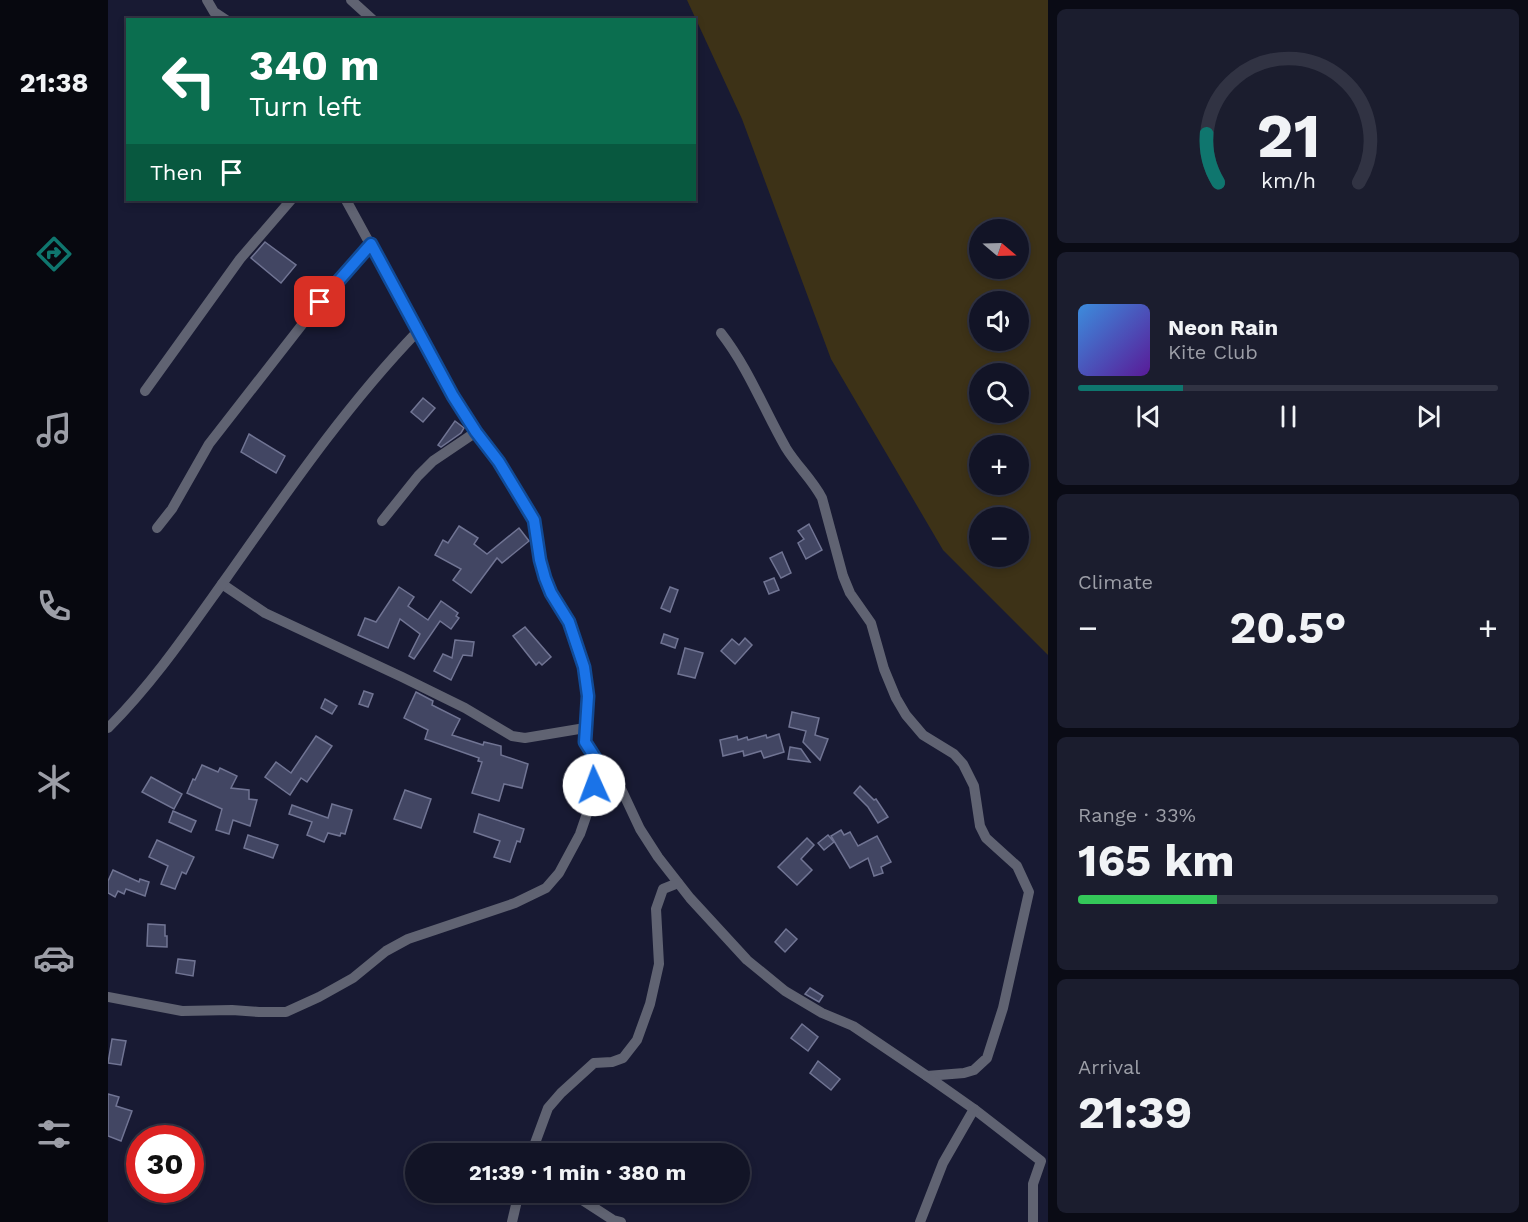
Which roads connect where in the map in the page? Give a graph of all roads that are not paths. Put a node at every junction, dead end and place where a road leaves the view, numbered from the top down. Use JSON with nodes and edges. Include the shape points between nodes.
{"nodes":[{"id":1,"x":207,"y":0,"type":"edge"},
{"id":2,"x":351,"y":0,"type":"edge"},
{"id":3,"x":223,"y":18,"type":"edge"},
{"id":4,"x":371,"y":18,"type":"edge"},
{"id":5,"x":290,"y":201,"type":"edge"},
{"id":6,"x":347,"y":201,"type":"edge"},
{"id":7,"x":371,"y":244,"type":"junction"},
{"id":8,"x":417,"y":332,"type":"junction"},
{"id":9,"x":721,"y":333,"type":"dead end"},
{"id":10,"x":145,"y":391,"type":"dead end"},
{"id":11,"x":476,"y":432,"type":"junction"},
{"id":12,"x":382,"y":521,"type":"dead end"},
{"id":13,"x":157,"y":528,"type":"dead end"},
{"id":14,"x":222,"y":584,"type":"junction"},
{"id":15,"x":108,"y":728,"type":"edge"},
{"id":16,"x":585,"y":728,"type":"junction"},
{"id":17,"x":599,"y":764,"type":"junction"},
{"id":18,"x":678,"y":883,"type":"junction"},
{"id":19,"x":108,"y":997,"type":"edge"},
{"id":20,"x":927,"y":1076,"type":"junction"},
{"id":21,"x":974,"y":1108,"type":"junction"},
{"id":22,"x":535,"y":1143,"type":"edge"},
{"id":23,"x":1045,"y":1164,"type":"edge"},
{"id":24,"x":516,"y":1203,"type":"edge"},
{"id":25,"x":587,"y":1203,"type":"edge"},
{"id":26,"x":512,"y":1222,"type":"edge"},
{"id":27,"x":621,"y":1222,"type":"edge"},
{"id":28,"x":920,"y":1222,"type":"edge"},
{"id":29,"x":1034,"y":1222,"type":"edge"}],
"edges":[{"from":1,"to":3,"type":"street"},
{"from":2,"to":4,"type":"street"},
{"from":5,"to":10,"type":"street","via":[[240,259]]},
{"from":6,"to":7,"type":"street"},
{"from":7,"to":8,"type":"street"},
{"from":7,"to":13,"type":"street","via":[[308,317],[209,444],[177,502]]},
{"from":8,"to":11,"type":"street"},
{"from":8,"to":14,"type":"street","via":[[384,366],[312,456]]},
{"from":9,"to":20,"type":"street","via":[[749,375],[794,460],[822,498],[843,576],[871,622],[896,698],[923,735],[963,764],[974,786],[980,826],[986,838],[1017,866],[1029,892],[1003,1008],[987,1058],[964,1073]]},
{"from":11,"to":12,"type":"street","via":[[433,461]]},
{"from":11,"to":16,"type":"street","via":[[499,462],[536,525],[545,578],[569,622],[584,667],[588,696]]},
{"from":14,"to":15,"type":"street","via":[[134,702]]},
{"from":14,"to":16,"type":"street","via":[[265,613],[423,687],[512,736],[525,738]]},
{"from":16,"to":17,"type":"street","via":[[585,742]]},
{"from":17,"to":18,"type":"street","via":[[617,780],[640,829]]},
{"from":17,"to":19,"type":"street","via":[[580,834],[559,873],[546,888],[515,903],[408,939],[319,997],[286,1012],[259,1012],[182,1011]]},
{"from":18,"to":20,"type":"street","via":[[747,960],[785,991],[853,1026]]},
{"from":18,"to":22,"type":"street","via":[[663,889],[658,898],[659,964],[637,1040],[623,1058],[594,1063],[561,1094],[548,1108]]},
{"from":20,"to":21,"type":"street"},
{"from":21,"to":23,"type":"street"},
{"from":21,"to":28,"type":"street","via":[[943,1163]]},
{"from":23,"to":29,"type":"street","via":[[1034,1184]]},
{"from":24,"to":26,"type":"street"},
{"from":25,"to":27,"type":"street"}]}
